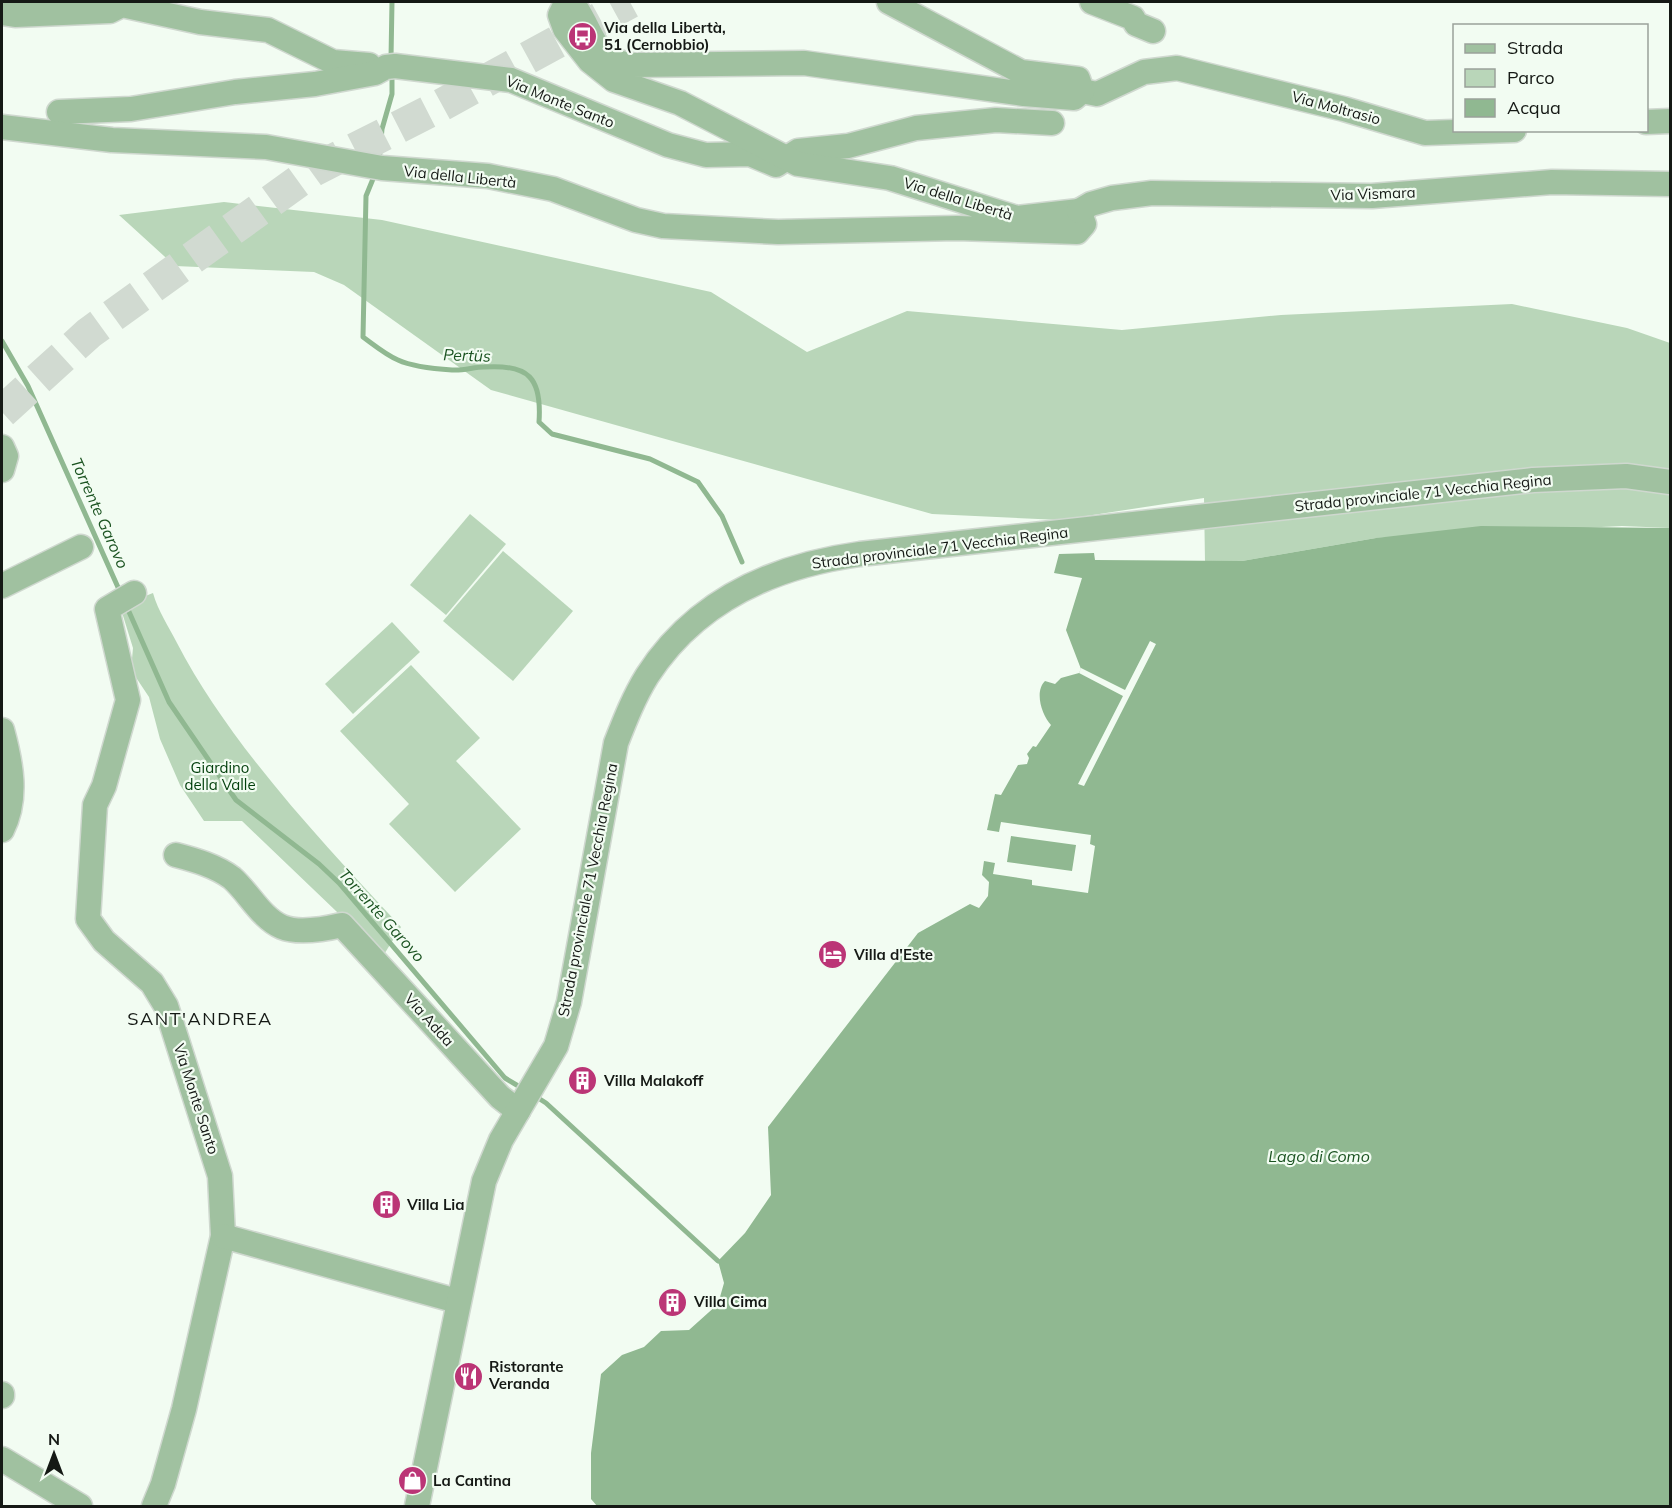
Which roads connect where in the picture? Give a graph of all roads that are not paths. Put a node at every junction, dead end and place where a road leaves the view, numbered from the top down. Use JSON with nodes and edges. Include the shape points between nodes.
{"nodes":[{"id":1,"x":890,"y":2,"type":"edge"},
{"id":2,"x":121,"y":3,"type":"edge"},
{"id":3,"x":1099,"y":4,"type":"edge"},
{"id":4,"x":2,"y":13,"type":"edge"},
{"id":5,"x":1153,"y":31,"type":"dead end"},
{"id":6,"x":386,"y":67,"type":"junction"},
{"id":7,"x":1082,"y":92,"type":"junction"},
{"id":8,"x":59,"y":112,"type":"dead end"},
{"id":9,"x":1671,"y":121,"type":"edge"},
{"id":10,"x":1648,"y":122,"type":"edge"},
{"id":11,"x":1052,"y":123,"type":"dead end"},
{"id":12,"x":2,"y":126,"type":"edge"},
{"id":13,"x":1455,"y":132,"type":"edge"},
{"id":14,"x":786,"y":158,"type":"junction"},
{"id":15,"x":1671,"y":184,"type":"edge"},
{"id":16,"x":1078,"y":211,"type":"junction"},
{"id":17,"x":2,"y":447,"type":"edge"},
{"id":18,"x":2,"y":470,"type":"edge"},
{"id":19,"x":1671,"y":482,"type":"edge"},
{"id":20,"x":81,"y":547,"type":"dead end"},
{"id":21,"x":2,"y":586,"type":"edge"},
{"id":22,"x":125,"y":598,"type":"dead end"},
{"id":23,"x":2,"y":730,"type":"edge"},
{"id":24,"x":2,"y":830,"type":"edge"},
{"id":25,"x":176,"y":855,"type":"dead end"},
{"id":26,"x":526,"y":1099,"type":"junction"},
{"id":27,"x":223,"y":1236,"type":"junction"},
{"id":28,"x":458,"y":1301,"type":"junction"},
{"id":29,"x":2,"y":1460,"type":"edge"},
{"id":30,"x":80,"y":1506,"type":"edge"},
{"id":31,"x":154,"y":1506,"type":"edge"},
{"id":32,"x":417,"y":1506,"type":"edge"}],
"edges":[{"from":1,"to":7,"type":"street","via":[[1022,72],[1078,79]]},
{"from":2,"to":4,"type":"street","via":[[110,11]]},
{"from":2,"to":6,"type":"street","via":[[200,22],[268,30],[333,62]]},
{"from":3,"to":5,"type":"street"},
{"from":6,"to":8,"type":"street","name":"Via Monte Santo","via":[[375,73],[315,84],[130,109]]},
{"from":6,"to":14,"type":"street","name":"Via Monte Santo","via":[[444,70],[511,80],[631,131],[706,155],[750,154],[776,165]]},
{"from":7,"to":13,"type":"street","name":"Via Moltrasio","via":[[1097,94],[1144,72],[1177,68],[1425,133]]},
{"from":7,"to":14,"type":"street","name":"Via della Libertà","via":[[1074,98],[1024,94],[804,63],[615,63],[602,54],[578,10],[570,6],[561,10],[565,29],[590,61],[614,80],[680,103]]},
{"from":9,"to":10,"type":"street"},
{"from":11,"to":14,"type":"street","name":"Via Monte Santo","via":[[996,120],[916,128],[848,146],[798,151]]},
{"from":12,"to":16,"type":"street","name":"Via della Libertà","via":[[112,140],[266,147],[377,168],[488,176],[553,189],[663,226],[777,232],[957,228],[1063,233],[1077,232],[1084,224]]},
{"from":14,"to":16,"type":"street","name":"Via della Libertà","via":[[798,164],[890,178],[1017,218]]},
{"from":15,"to":16,"type":"street","name":"Via Vismara","via":[[1552,182],[1372,196],[1152,194],[1112,198]]},
{"from":17,"to":18,"type":"street","via":[[6,456]]},
{"from":19,"to":26,"type":"street","name":"Strada provinciale 71 Vecchia Regina","via":[[1626,476],[1533,480],[860,554],[793,567],[735,593],[680,635],[647,676],[632,703],[616,743],[606,788],[569,1002],[556,1046]]},
{"from":20,"to":21,"type":"street"},
{"from":22,"to":27,"type":"street","name":"Via Monte Santo","via":[[107,609],[128,700],[95,805],[88,919],[104,941],[152,983],[166,1006],[220,1176]]},
{"from":23,"to":24,"type":"street","via":[[12,769],[9,815]]},
{"from":25,"to":26,"type":"street","name":"Via Adda","via":[[202,862],[231,878],[283,927],[317,930],[342,925],[500,1097]]},
{"from":26,"to":28,"type":"street","name":"Strada provinciale 71 Vecchia Regina","via":[[501,1140],[484,1181]]},
{"from":27,"to":28,"type":"street"},
{"from":27,"to":31,"type":"street","name":"Via Monte Santo","via":[[199,1349]]},
{"from":28,"to":32,"type":"street","name":"Strada provinciale 71 Vecchia Regina"},
{"from":29,"to":30,"type":"street"}]}
